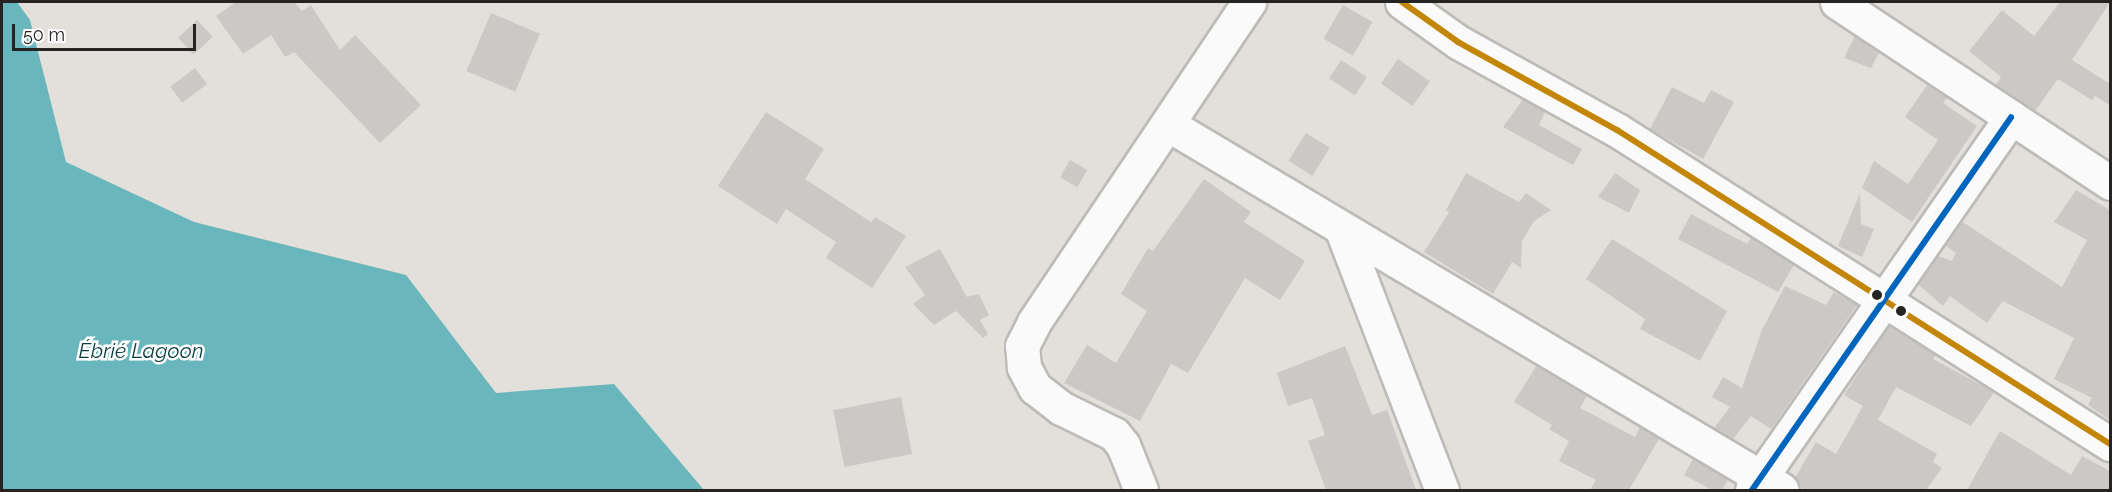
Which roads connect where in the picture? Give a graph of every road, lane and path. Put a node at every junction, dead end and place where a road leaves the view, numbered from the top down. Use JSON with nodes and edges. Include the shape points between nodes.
{"nodes":[{"id":1,"x":1249,"y":2,"type":"edge"},
{"id":2,"x":1402,"y":2,"type":"edge"},
{"id":3,"x":1837,"y":2,"type":"edge"},
{"id":4,"x":2011,"y":117,"type":"junction"},
{"id":5,"x":1169,"y":125,"type":"junction"},
{"id":6,"x":2110,"y":183,"type":"edge"},
{"id":7,"x":1342,"y":230,"type":"junction"},
{"id":8,"x":1886,"y":298,"type":"junction"},
{"id":9,"x":2110,"y":444,"type":"edge"},
{"id":10,"x":1765,"y":486,"type":"edge"},
{"id":11,"x":1141,"y":490,"type":"edge"},
{"id":12,"x":1442,"y":490,"type":"edge"}],
"edges":[{"from":1,"to":5,"type":"street"},
{"from":2,"to":8,"type":"street","via":[[1458,42],[1617,130]]},
{"from":3,"to":4,"type":"street"},
{"from":4,"to":6,"type":"street"},
{"from":4,"to":8,"type":"street"},
{"from":5,"to":7,"type":"street"},
{"from":5,"to":11,"type":"street","via":[[1034,322],[1022,346],[1024,367],[1035,388],[1061,408],[1114,434],[1123,445]]},
{"from":7,"to":10,"type":"street"},
{"from":7,"to":12,"type":"street"},
{"from":8,"to":9,"type":"street"},
{"from":8,"to":10,"type":"street"}]}
